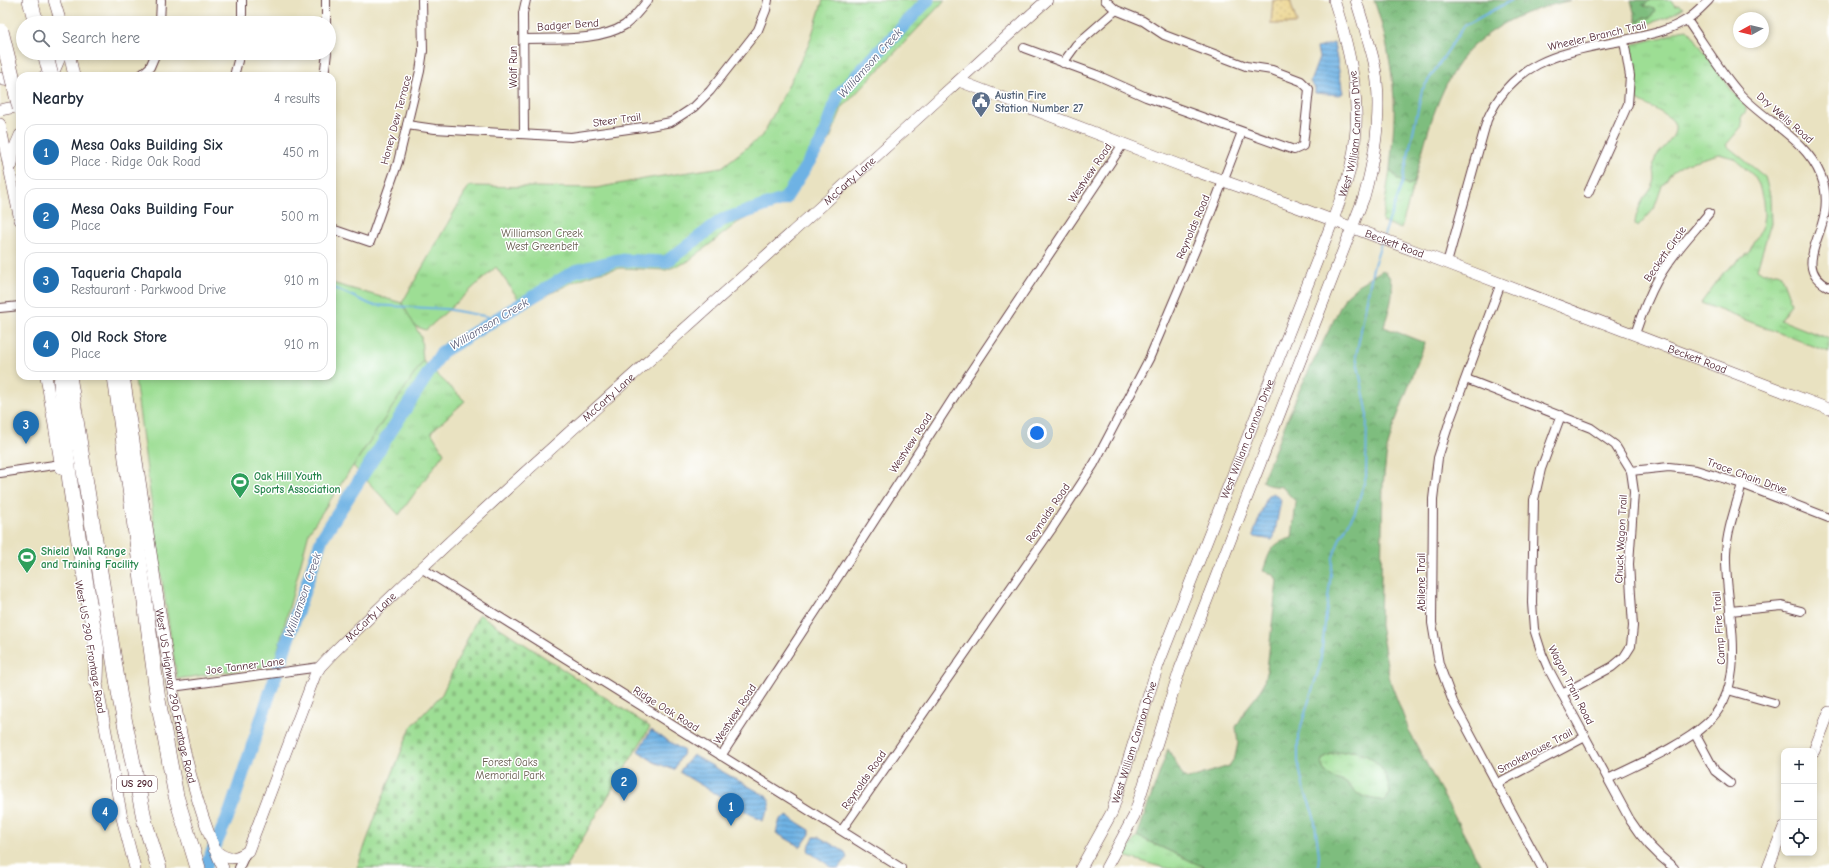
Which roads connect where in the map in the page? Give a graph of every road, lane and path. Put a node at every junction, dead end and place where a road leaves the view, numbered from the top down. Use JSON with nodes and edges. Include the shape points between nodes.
{"nodes":[{"id":1,"x":30,"y":0,"type":"edge"},
{"id":2,"x":54,"y":0,"type":"edge"},
{"id":3,"x":162,"y":0,"type":"edge"},
{"id":4,"x":242,"y":0,"type":"edge"},
{"id":5,"x":326,"y":0,"type":"edge"},
{"id":6,"x":422,"y":0,"type":"edge"},
{"id":7,"x":526,"y":0,"type":"edge"},
{"id":8,"x":648,"y":0,"type":"edge"},
{"id":9,"x":768,"y":0,"type":"edge"},
{"id":10,"x":1047,"y":0,"type":"edge"},
{"id":11,"x":1105,"y":0,"type":"edge"},
{"id":12,"x":1110,"y":0,"type":"edge"},
{"id":13,"x":1334,"y":0,"type":"edge"},
{"id":14,"x":1356,"y":0,"type":"edge"},
{"id":15,"x":1709,"y":0,"type":"edge"},
{"id":16,"x":1116,"y":10,"type":"junction"},
{"id":17,"x":34,"y":16,"type":"edge"},
{"id":18,"x":59,"y":16,"type":"edge"},
{"id":19,"x":161,"y":16,"type":"edge"},
{"id":20,"x":242,"y":16,"type":"edge"},
{"id":21,"x":326,"y":16,"type":"edge"},
{"id":22,"x":1687,"y":20,"type":"junction"},
{"id":23,"x":0,"y":30,"type":"edge"},
{"id":24,"x":524,"y":39,"type":"junction"},
{"id":25,"x":1624,"y":41,"type":"junction"},
{"id":26,"x":1024,"y":48,"type":"dead end"},
{"id":27,"x":46,"y":60,"type":"edge"},
{"id":28,"x":60,"y":60,"type":"edge"},
{"id":29,"x":71,"y":60,"type":"edge"},
{"id":30,"x":153,"y":60,"type":"edge"},
{"id":31,"x":238,"y":60,"type":"edge"},
{"id":32,"x":326,"y":60,"type":"edge"},
{"id":33,"x":1063,"y":63,"type":"junction"},
{"id":34,"x":50,"y":72,"type":"edge"},
{"id":35,"x":51,"y":72,"type":"edge"},
{"id":36,"x":73,"y":72,"type":"edge"},
{"id":37,"x":144,"y":72,"type":"edge"},
{"id":38,"x":235,"y":72,"type":"edge"},
{"id":39,"x":325,"y":72,"type":"edge"},
{"id":40,"x":0,"y":78,"type":"edge"},
{"id":41,"x":959,"y":81,"type":"junction"},
{"id":42,"x":16,"y":82,"type":"edge"},
{"id":43,"x":16,"y":92,"type":"edge"},
{"id":44,"x":16,"y":108,"type":"edge"},
{"id":45,"x":0,"y":110,"type":"edge"},
{"id":46,"x":0,"y":124,"type":"edge"},
{"id":47,"x":407,"y":125,"type":"junction"},
{"id":48,"x":1239,"y":131,"type":"junction"},
{"id":49,"x":524,"y":134,"type":"junction"},
{"id":50,"x":16,"y":144,"type":"edge"},
{"id":51,"x":1122,"y":144,"type":"junction"},
{"id":52,"x":11,"y":176,"type":"junction"},
{"id":53,"x":1224,"y":181,"type":"junction"},
{"id":54,"x":1588,"y":193,"type":"dead end"},
{"id":55,"x":16,"y":200,"type":"edge"},
{"id":56,"x":1710,"y":213,"type":"dead end"},
{"id":57,"x":1333,"y":220,"type":"junction"},
{"id":58,"x":1353,"y":228,"type":"junction"},
{"id":59,"x":336,"y":230,"type":"edge"},
{"id":60,"x":1447,"y":263,"type":"junction"},
{"id":61,"x":1501,"y":283,"type":"junction"},
{"id":62,"x":1829,"y":288,"type":"edge"},
{"id":63,"x":16,"y":306,"type":"edge"},
{"id":64,"x":0,"y":308,"type":"edge"},
{"id":65,"x":1634,"y":334,"type":"junction"},
{"id":66,"x":1466,"y":379,"type":"junction"},
{"id":67,"x":47,"y":380,"type":"edge"},
{"id":68,"x":61,"y":380,"type":"edge"},
{"id":69,"x":69,"y":380,"type":"edge"},
{"id":70,"x":115,"y":380,"type":"edge"},
{"id":71,"x":125,"y":380,"type":"edge"},
{"id":72,"x":1829,"y":409,"type":"edge"},
{"id":73,"x":1561,"y":415,"type":"junction"},
{"id":74,"x":61,"y":464,"type":"junction"},
{"id":75,"x":1631,"y":472,"type":"junction"},
{"id":76,"x":0,"y":473,"type":"edge"},
{"id":77,"x":1742,"y":484,"type":"junction"},
{"id":78,"x":1829,"y":518,"type":"edge"},
{"id":79,"x":421,"y":568,"type":"junction"},
{"id":80,"x":1730,"y":610,"type":"junction"},
{"id":81,"x":1801,"y":611,"type":"dead end"},
{"id":82,"x":320,"y":667,"type":"junction"},
{"id":83,"x":96,"y":680,"type":"junction"},
{"id":84,"x":172,"y":687,"type":"junction"},
{"id":85,"x":1728,"y":690,"type":"junction"},
{"id":86,"x":1562,"y":694,"type":"junction"},
{"id":87,"x":1774,"y":703,"type":"dead end"},
{"id":88,"x":1829,"y":712,"type":"edge"},
{"id":89,"x":1695,"y":734,"type":"junction"},
{"id":90,"x":1585,"y":737,"type":"junction"},
{"id":91,"x":1815,"y":748,"type":"edge"},
{"id":92,"x":721,"y":756,"type":"junction"},
{"id":93,"x":1608,"y":779,"type":"junction"},
{"id":94,"x":1730,"y":783,"type":"dead end"},
{"id":95,"x":1496,"y":784,"type":"junction"},
{"id":96,"x":185,"y":828,"type":"junction"},
{"id":97,"x":842,"y":830,"type":"junction"},
{"id":98,"x":1781,"y":835,"type":"edge"},
{"id":99,"x":214,"y":849,"type":"junction"},
{"id":100,"x":248,"y":851,"type":"junction"},
{"id":101,"x":135,"y":868,"type":"edge"},
{"id":102,"x":159,"y":868,"type":"edge"},
{"id":103,"x":198,"y":868,"type":"edge"},
{"id":104,"x":206,"y":868,"type":"edge"},
{"id":105,"x":222,"y":868,"type":"edge"},
{"id":106,"x":239,"y":868,"type":"edge"},
{"id":107,"x":901,"y":868,"type":"edge"},
{"id":108,"x":1081,"y":868,"type":"edge"},
{"id":109,"x":1106,"y":868,"type":"edge"},
{"id":110,"x":1542,"y":868,"type":"edge"},
{"id":111,"x":1674,"y":868,"type":"edge"},
{"id":112,"x":1768,"y":868,"type":"edge"}],
"edges":[{"from":1,"to":17,"type":"highway"},
{"from":2,"to":18,"type":"main road"},
{"from":3,"to":19,"type":"street"},
{"from":4,"to":20,"type":"street"},
{"from":5,"to":21,"type":"street"},
{"from":6,"to":47,"type":"street","name":"Honey Dew Terrace","via":[[422,60]]},
{"from":7,"to":24,"type":"street","name":"Wolf Run","via":[[523,13]]},
{"from":8,"to":24,"type":"street","name":"Badger Bend","via":[[638,14],[626,24],[608,32]]},
{"from":9,"to":49,"type":"street","name":"Steer Trail","via":[[758,30],[701,102],[682,116],[671,122],[650,126],[571,137]]},
{"from":10,"to":41,"type":"main road","name":"McCarty Lane"},
{"from":11,"to":16,"type":"street"},
{"from":12,"to":16,"type":"street"},
{"from":13,"to":57,"type":"main road","name":"West William Cannon Drive","via":[[1352,63],[1356,104],[1351,165]]},
{"from":14,"to":58,"type":"main road","name":"West William Cannon Drive","via":[[1374,63],[1378,116],[1370,176]]},
{"from":15,"to":22,"type":"street","name":"Wheeler Branch Trail"},
{"from":16,"to":33,"type":"street","via":[[1076,45]]},
{"from":16,"to":48,"type":"street","via":[[1143,21],[1164,35],[1246,66],[1272,70],[1301,81],[1309,89],[1305,143],[1300,148],[1294,150]]},
{"from":22,"to":25,"type":"street","name":"Wheeler Branch Trail","via":[[1659,32]]},
{"from":22,"to":62,"type":"street","name":"Dry Wells Road","via":[[1741,95],[1804,149],[1818,170],[1824,185],[1825,210],[1811,267],[1819,282]]},
{"from":23,"to":43,"type":"highway","bridge":true},
{"from":24,"to":49,"type":"street","name":"Wolf Run"},
{"from":25,"to":54,"type":"street","via":[[1630,76],[1628,104]]},
{"from":25,"to":60,"type":"street","name":"Wheeler Branch Trail","via":[[1541,62],[1525,71],[1501,94],[1484,129]]},
{"from":26,"to":33,"type":"street"},
{"from":27,"to":34,"type":"highway","bridge":true},
{"from":28,"to":35,"type":"main road"},
{"from":29,"to":36,"type":"main road"},
{"from":30,"to":37,"type":"street"},
{"from":31,"to":38,"type":"street"},
{"from":32,"to":39,"type":"street"},
{"from":33,"to":48,"type":"street"},
{"from":40,"to":42,"type":"main road"},
{"from":41,"to":51,"type":"main road","name":"Beckett Road"},
{"from":41,"to":79,"type":"main road","name":"McCarty Lane"},
{"from":44,"to":45,"type":"main road"},
{"from":46,"to":52,"type":"main road"},
{"from":47,"to":49,"type":"street","name":"Steer Trail"},
{"from":47,"to":59,"type":"street","name":"Honey Dew Terrace","via":[[398,162],[370,242]]},
{"from":48,"to":53,"type":"street","name":"Reynolds Road"},
{"from":50,"to":52,"type":"main road"},
{"from":51,"to":53,"type":"main road","name":"Beckett Road"},
{"from":51,"to":92,"type":"street","name":"Westview Road","via":[[961,386]]},
{"from":52,"to":55,"type":"main road"},
{"from":53,"to":57,"type":"main road","name":"Beckett Road"},
{"from":53,"to":97,"type":"street","name":"Reynolds Road","via":[[1149,359],[1094,464],[1051,530]]},
{"from":56,"to":65,"type":"street","name":"Beckett Circle","via":[[1658,278]]},
{"from":57,"to":58,"type":"main road","name":"Beckett Road"},
{"from":57,"to":108,"type":"main road","name":"West William Cannon Drive","via":[[1158,665],[1112,812]]},
{"from":58,"to":60,"type":"main road","name":"Beckett Road"},
{"from":58,"to":109,"type":"main road","name":"West William Cannon Drive","via":[[1180,669],[1134,816]]},
{"from":60,"to":61,"type":"main road","name":"Beckett Road"},
{"from":61,"to":65,"type":"main road","name":"Beckett Road"},
{"from":61,"to":66,"type":"street","name":"Abilene Trail"},
{"from":63,"to":64,"type":"street"},
{"from":65,"to":72,"type":"main road","name":"Beckett Road"},
{"from":66,"to":73,"type":"street","name":"Chuck Wagon Trail"},
{"from":66,"to":95,"type":"street","name":"Abilene Trail","via":[[1441,445],[1434,486],[1432,623],[1439,664],[1448,690]]},
{"from":67,"to":74,"type":"main road","name":"West US 290 Frontage Road"},
{"from":68,"to":83,"type":"highway","via":[[68,462],[97,651]]},
{"from":69,"to":102,"type":"highway","number":"US 290","via":[[120,698],[145,823]]},
{"from":70,"to":96,"type":"highway","via":[[158,700],[176,796]]},
{"from":71,"to":84,"type":"main road","name":"West US Highway 290 Frontage Road"},
{"from":73,"to":75,"type":"street","name":"Chuck Wagon Trail","via":[[1608,438],[1620,451]]},
{"from":73,"to":86,"type":"street","name":"Wagon Train Road","via":[[1541,469],[1534,500],[1532,616],[1537,641]]},
{"from":74,"to":76,"type":"street"},
{"from":74,"to":83,"type":"main road","name":"West US 290 Frontage Road"},
{"from":75,"to":77,"type":"street","name":"Trace Chain Drive","via":[[1688,468]]},
{"from":75,"to":86,"type":"street","name":"Chuck Wagon Trail","via":[[1634,492],[1629,564],[1633,630],[1631,646],[1624,657],[1612,667]]},
{"from":77,"to":78,"type":"street","name":"Trace Chain Drive"},
{"from":77,"to":80,"type":"street","name":"Camp Fire Trail","via":[[1730,525],[1726,551]]},
{"from":79,"to":82,"type":"main road","name":"McCarty Lane"},
{"from":79,"to":92,"type":"street","name":"Ridge Oak Road"},
{"from":80,"to":81,"type":"street","via":[[1775,606],[1791,607]]},
{"from":80,"to":85,"type":"street","name":"Camp Fire Trail","via":[[1734,655]]},
{"from":82,"to":84,"type":"street","name":"Joe Tanner Lane"},
{"from":82,"to":100,"type":"main road","name":"McCarty Lane"},
{"from":83,"to":101,"type":"main road","name":"West US 290 Frontage Road","via":[[122,818]]},
{"from":84,"to":99,"type":"main road","name":"West US Highway 290 Frontage Road","via":[[183,747],[201,814]]},
{"from":85,"to":87,"type":"street"},
{"from":85,"to":89,"type":"street","name":"Camp Fire Trail","via":[[1712,718]]},
{"from":86,"to":90,"type":"street","name":"Wagon Train Road"},
{"from":88,"to":91,"type":"main road"},
{"from":89,"to":93,"type":"street","name":"Camp Fire Trail"},
{"from":89,"to":94,"type":"street","via":[[1715,771]]},
{"from":90,"to":93,"type":"street","name":"Wagon Train Road"},
{"from":90,"to":95,"type":"street","name":"Smokehouse Trail"},
{"from":92,"to":97,"type":"street","name":"Ridge Oak Road"},
{"from":93,"to":111,"type":"street","name":"Wagon Train Road","via":[[1643,841]]},
{"from":95,"to":110,"type":"street","name":"Abilene Trail"},
{"from":96,"to":103,"type":"highway"},
{"from":96,"to":104,"type":"highway"},
{"from":97,"to":107,"type":"street","name":"Ridge Oak Road"},
{"from":98,"to":112,"type":"main road"},
{"from":99,"to":100,"type":"main road","via":[[227,859]]},
{"from":99,"to":105,"type":"main road","name":"West US Highway 290 Frontage Road"},
{"from":100,"to":106,"type":"street","name":"McCarty Lane"}]}
